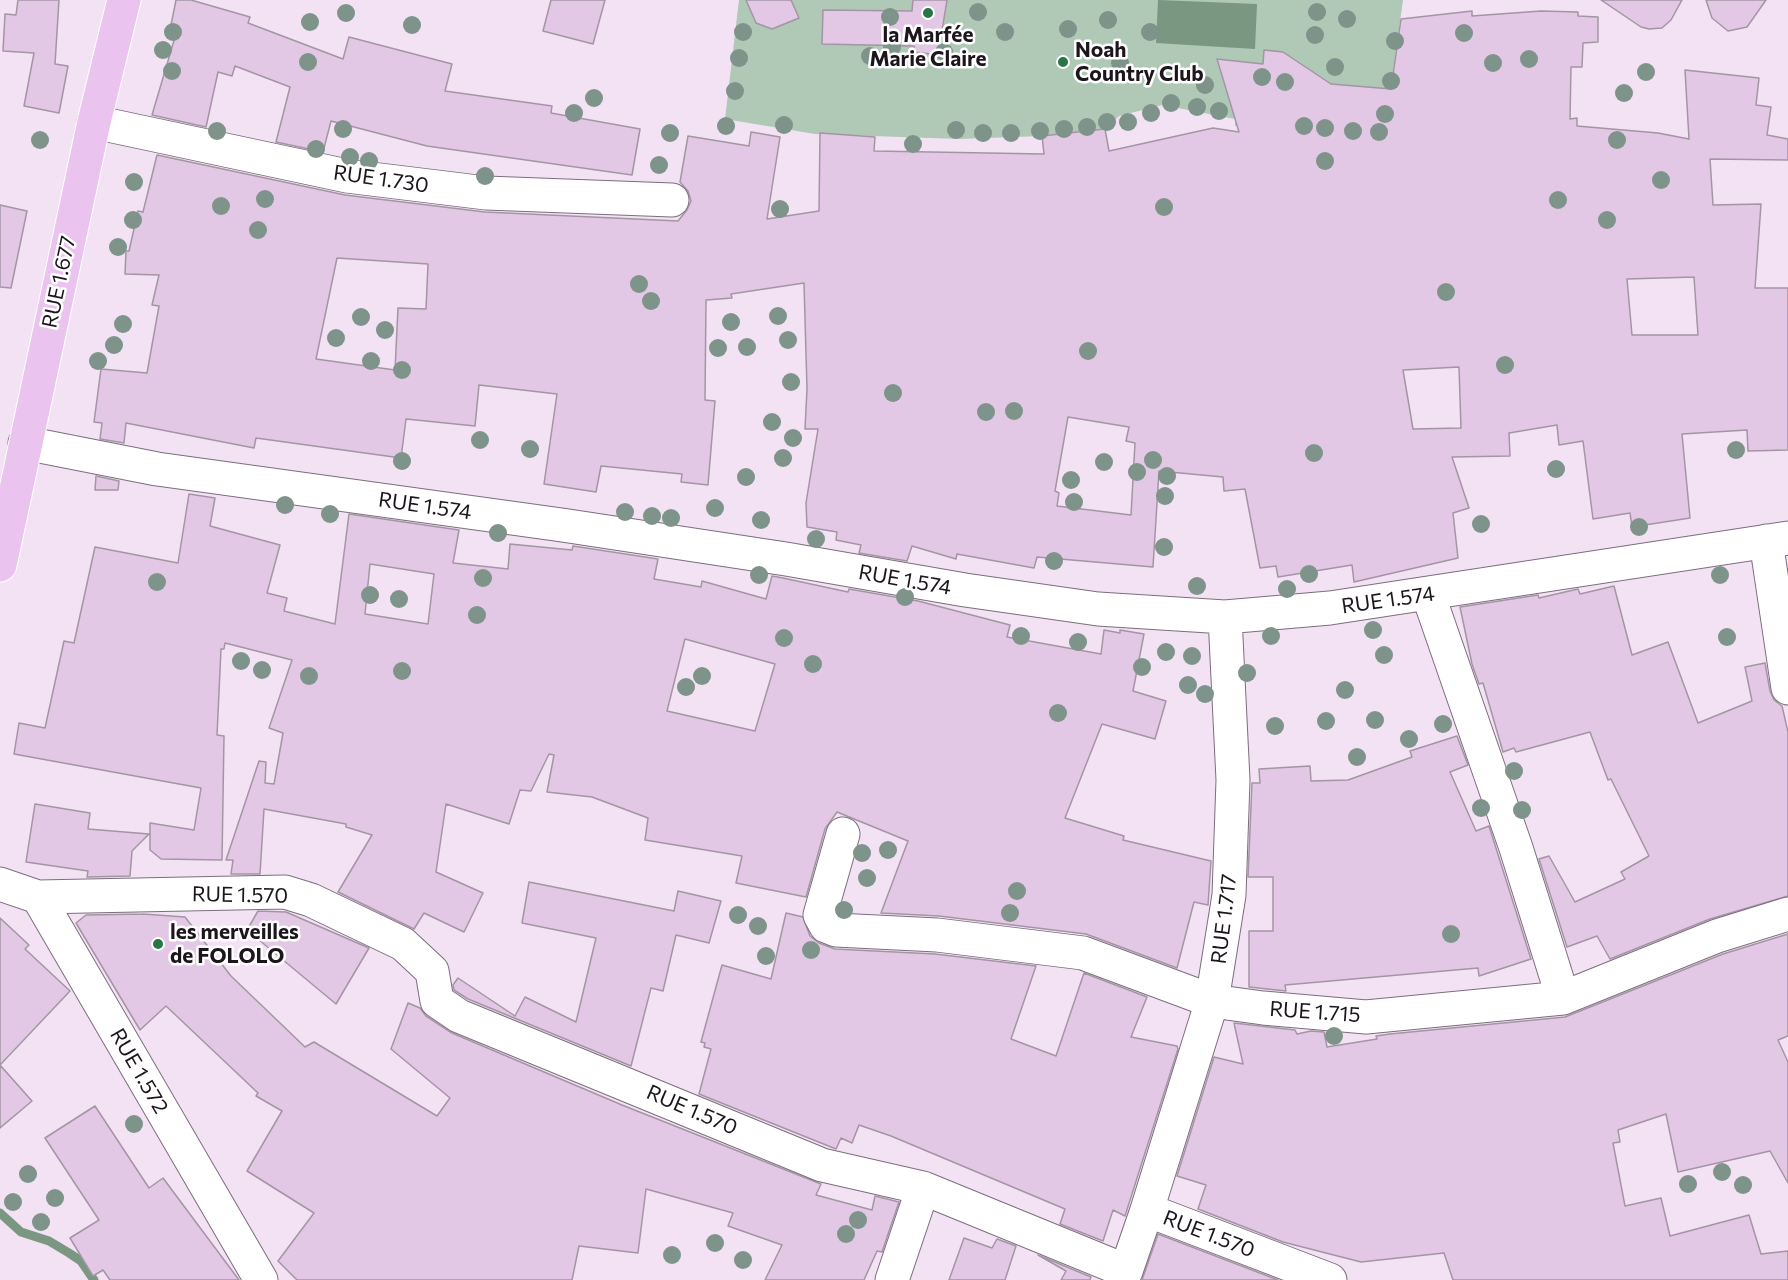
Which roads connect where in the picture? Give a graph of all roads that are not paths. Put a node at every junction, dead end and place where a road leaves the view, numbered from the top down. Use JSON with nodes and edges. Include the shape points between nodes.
{"nodes":[{"id":1,"x":124,"y":0,"type":"edge"},
{"id":2,"x":94,"y":122,"type":"junction"},
{"id":3,"x":672,"y":200,"type":"dead end"},
{"id":4,"x":25,"y":443,"type":"junction"},
{"id":5,"x":1777,"y":540,"type":"edge"},
{"id":6,"x":0,"y":565,"type":"edge"},
{"id":7,"x":1428,"y":594,"type":"junction"},
{"id":8,"x":1225,"y":617,"type":"junction"},
{"id":9,"x":1788,"y":688,"type":"edge"},
{"id":10,"x":843,"y":834,"type":"dead end"},
{"id":11,"x":0,"y":884,"type":"edge"},
{"id":12,"x":38,"y":897,"type":"junction"},
{"id":13,"x":1788,"y":914,"type":"edge"},
{"id":14,"x":1563,"y":998,"type":"junction"},
{"id":15,"x":1212,"y":1001,"type":"junction"},
{"id":16,"x":923,"y":1188,"type":"junction"},
{"id":17,"x":1147,"y":1210,"type":"junction"},
{"id":18,"x":261,"y":1280,"type":"edge"},
{"id":19,"x":891,"y":1280,"type":"edge"},
{"id":20,"x":1330,"y":1280,"type":"edge"}],
"edges":[{"from":1,"to":2,"type":"main road","name":"RUE 1.677"},
{"from":2,"to":3,"type":"street","name":"RUE 1.730","via":[[347,176],[486,193]]},
{"from":2,"to":4,"type":"main road","name":"RUE 1.677"},
{"from":4,"to":6,"type":"main road","name":"RUE 1.677"},
{"from":4,"to":8,"type":"street","name":"RUE 1.574","via":[[158,469],[597,531],[976,592],[1098,609]]},
{"from":5,"to":7,"type":"street","name":"RUE 1.574"},
{"from":5,"to":9,"type":"street"},
{"from":7,"to":8,"type":"street","name":"RUE 1.574"},
{"from":7,"to":14,"type":"street"},
{"from":8,"to":15,"type":"street","name":"RUE 1.717","via":[[1233,780],[1229,895]]},
{"from":10,"to":15,"type":"street","name":"RUE 1.715","via":[[820,915],[826,926],[836,930],[938,935],[1083,954]]},
{"from":11,"to":12,"type":"street"},
{"from":12,"to":16,"type":"street","name":"RUE 1.570","via":[[285,892],[311,900],[403,944],[432,971],[437,1001],[459,1016],[822,1165]]},
{"from":12,"to":18,"type":"street","name":"RUE 1.572"},
{"from":13,"to":14,"type":"street","name":"RUE 1.715","via":[[1717,936]]},
{"from":14,"to":15,"type":"street","name":"RUE 1.715","via":[[1366,1017]]},
{"from":15,"to":17,"type":"street","name":"RUE 1.717"},
{"from":16,"to":17,"type":"street","name":"RUE 1.570","via":[[1126,1271]]},
{"from":16,"to":19,"type":"street"},
{"from":17,"to":20,"type":"street","name":"RUE 1.570"}]}
